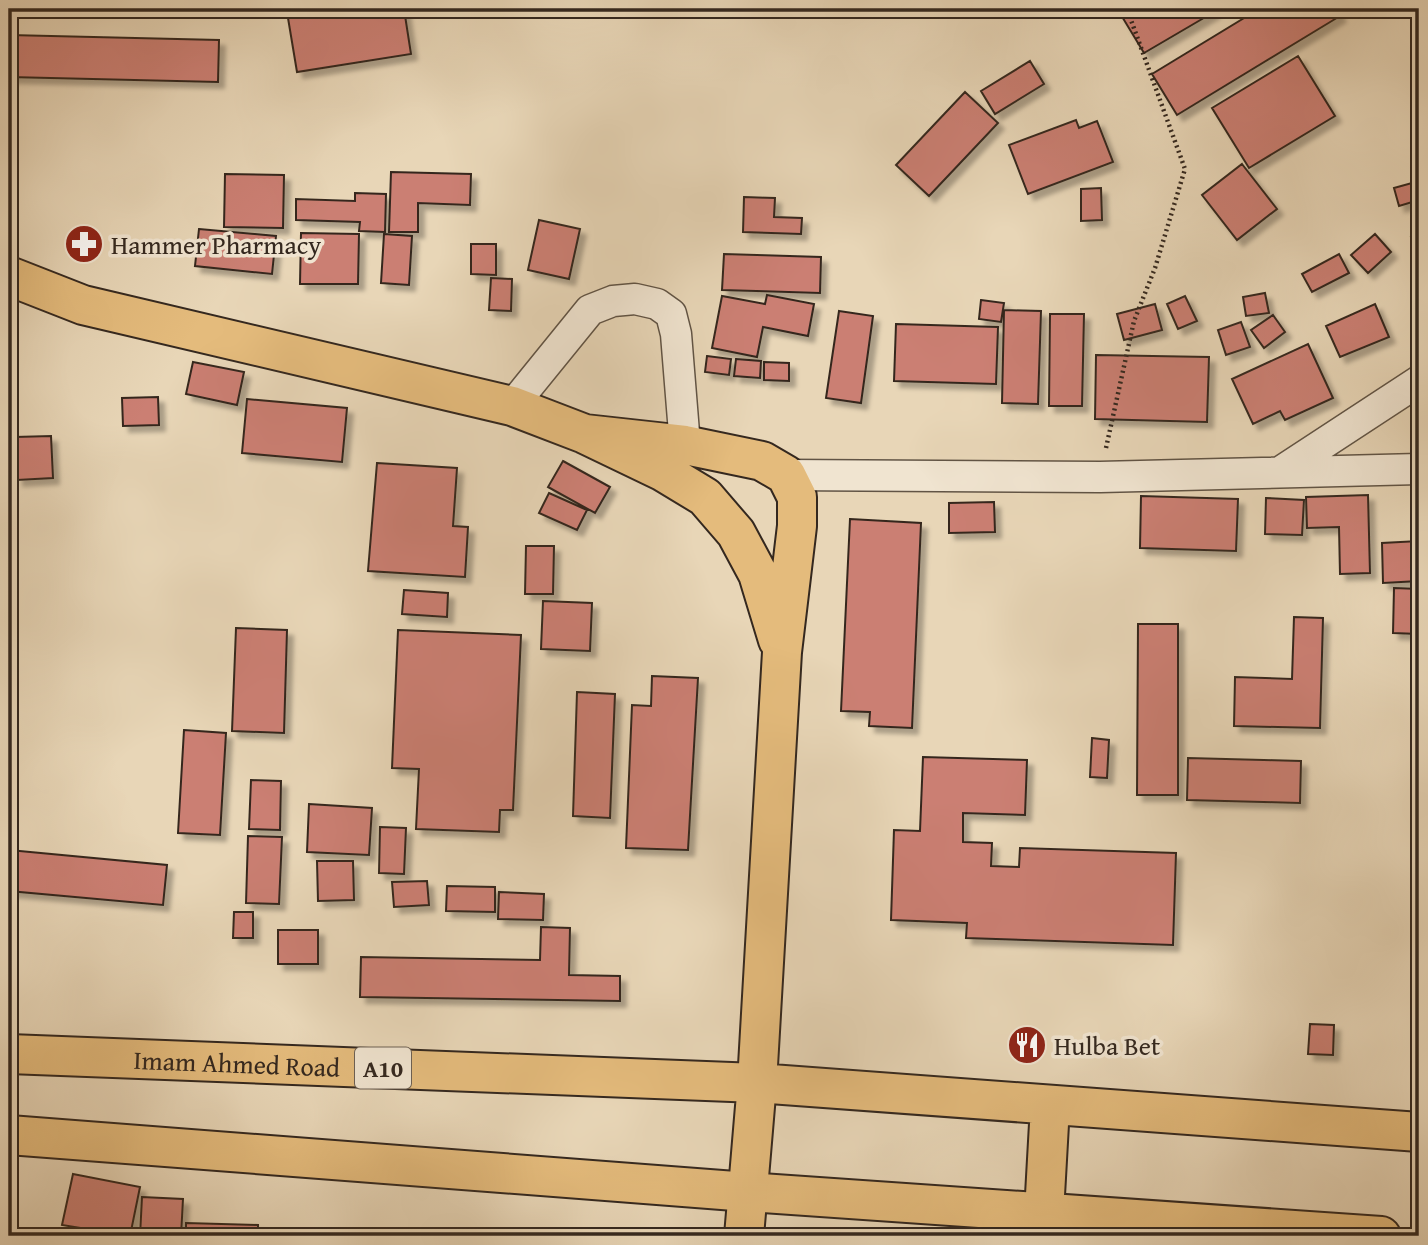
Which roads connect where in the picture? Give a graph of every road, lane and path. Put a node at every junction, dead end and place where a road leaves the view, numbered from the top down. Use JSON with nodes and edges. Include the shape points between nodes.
{"nodes":[{"id":1,"x":1127,"y":9,"type":"edge"},
{"id":2,"x":9,"y":276,"type":"edge"},
{"id":3,"x":1419,"y":381,"type":"edge"},
{"id":4,"x":512,"y":406,"type":"junction"},
{"id":5,"x":585,"y":434,"type":"junction"},
{"id":6,"x":685,"y":445,"type":"junction"},
{"id":7,"x":1419,"y":469,"type":"edge"},
{"id":8,"x":1280,"y":472,"type":"junction"},
{"id":9,"x":786,"y":475,"type":"junction"},
{"id":10,"x":1100,"y":477,"type":"junction"},
{"id":11,"x":782,"y":652,"type":"junction"},
{"id":12,"x":9,"y":1054,"type":"edge"},
{"id":13,"x":757,"y":1083,"type":"junction"},
{"id":14,"x":1049,"y":1105,"type":"junction"},
{"id":15,"x":1419,"y":1132,"type":"edge"},
{"id":16,"x":9,"y":1136,"type":"edge"},
{"id":17,"x":748,"y":1192,"type":"junction"},
{"id":18,"x":1044,"y":1213,"type":"junction"},
{"id":19,"x":744,"y":1236,"type":"edge"},
{"id":20,"x":1381,"y":1236,"type":"edge"}],
"edges":[{"from":1,"to":10,"type":"path","via":[[1185,169],[1134,321]]},
{"from":2,"to":4,"type":"main road","via":[[83,306]]},
{"from":3,"to":8,"type":"street"},
{"from":4,"to":5,"type":"main road"},
{"from":4,"to":6,"type":"street","via":[[590,310],[635,299],[657,304],[671,314]]},
{"from":5,"to":6,"type":"main road"},
{"from":5,"to":11,"type":"main road","via":[[705,497],[736,533],[758,574]]},
{"from":6,"to":9,"type":"main road","via":[[762,461]]},
{"from":7,"to":8,"type":"street"},
{"from":8,"to":10,"type":"street"},
{"from":9,"to":10,"type":"street"},
{"from":9,"to":11,"type":"main road","via":[[797,497],[797,526]]},
{"from":11,"to":13,"type":"main road"},
{"from":12,"to":13,"type":"main road","name":"Imam Ahmed Road","number":"A10"},
{"from":13,"to":14,"type":"main road","name":"Imam Ahmed Road"},
{"from":13,"to":17,"type":"main road"},
{"from":14,"to":15,"type":"main road","name":"Imam Ahmed Road"},
{"from":14,"to":18,"type":"main road"},
{"from":16,"to":17,"type":"main road"},
{"from":17,"to":18,"type":"main road"},
{"from":17,"to":19,"type":"main road"},
{"from":18,"to":20,"type":"main road"}]}
